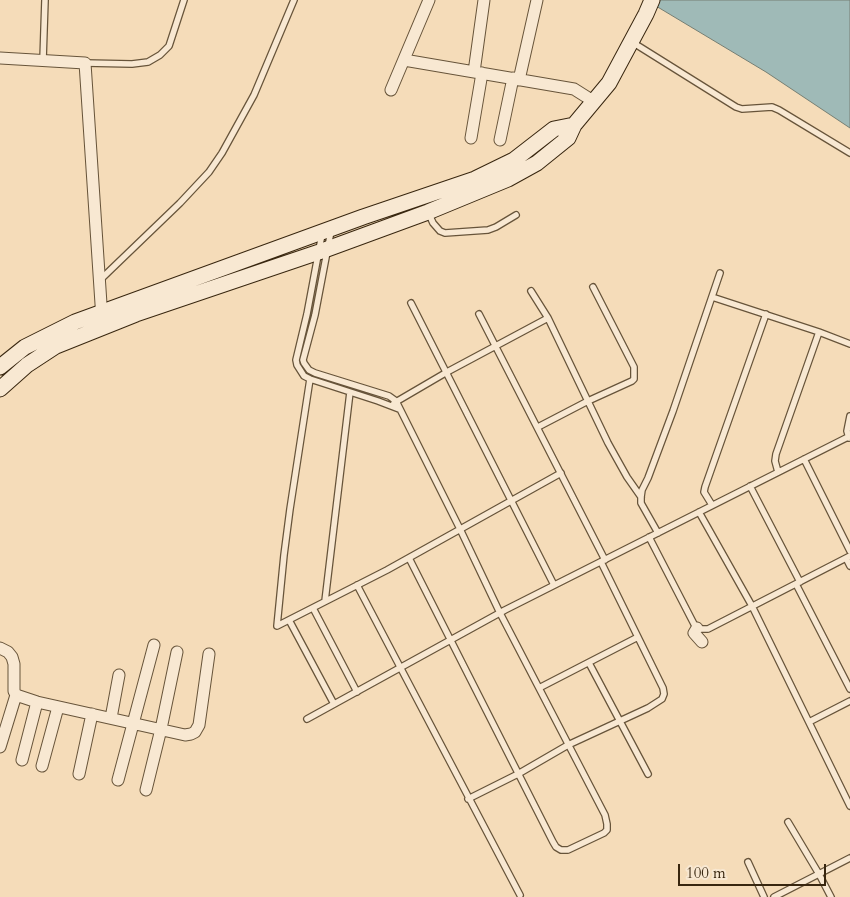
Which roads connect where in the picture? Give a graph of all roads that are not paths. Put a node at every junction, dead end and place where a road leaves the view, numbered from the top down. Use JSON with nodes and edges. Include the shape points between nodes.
{"nodes":[{"id":1,"x":44,"y":0,"type":"edge"},
{"id":2,"x":184,"y":0,"type":"edge"},
{"id":3,"x":294,"y":0,"type":"edge"},
{"id":4,"x":429,"y":0,"type":"edge"},
{"id":5,"x":484,"y":0,"type":"edge"},
{"id":6,"x":538,"y":0,"type":"edge"},
{"id":7,"x":652,"y":0,"type":"edge"},
{"id":8,"x":632,"y":42,"type":"junction"},
{"id":9,"x":0,"y":58,"type":"edge"},
{"id":10,"x":404,"y":60,"type":"junction"},
{"id":11,"x":43,"y":61,"type":"junction"},
{"id":12,"x":85,"y":64,"type":"junction"},
{"id":13,"x":478,"y":73,"type":"junction"},
{"id":14,"x":516,"y":79,"type":"junction"},
{"id":15,"x":391,"y":90,"type":"dead end"},
{"id":16,"x":593,"y":101,"type":"junction"},
{"id":17,"x":472,"y":138,"type":"dead end"},
{"id":18,"x":500,"y":140,"type":"dead end"},
{"id":19,"x":850,"y":153,"type":"edge"},
{"id":20,"x":505,"y":173,"type":"junction"},
{"id":21,"x":428,"y":212,"type":"junction"},
{"id":22,"x":516,"y":215,"type":"dead end"},
{"id":23,"x":326,"y":230,"type":"junction"},
{"id":24,"x":323,"y":250,"type":"junction"},
{"id":25,"x":720,"y":273,"type":"dead end"},
{"id":26,"x":99,"y":281,"type":"junction"},
{"id":27,"x":593,"y":287,"type":"dead end"},
{"id":28,"x":531,"y":291,"type":"dead end"},
{"id":29,"x":712,"y":297,"type":"junction"},
{"id":30,"x":412,"y":302,"type":"dead end"},
{"id":31,"x":101,"y":312,"type":"junction"},
{"id":32,"x":479,"y":314,"type":"dead end"},
{"id":33,"x":766,"y":314,"type":"junction"},
{"id":34,"x":548,"y":318,"type":"junction"},
{"id":35,"x":103,"y":328,"type":"junction"},
{"id":36,"x":820,"y":332,"type":"junction"},
{"id":37,"x":850,"y":344,"type":"edge"},
{"id":38,"x":496,"y":346,"type":"junction"},
{"id":39,"x":0,"y":367,"type":"edge"},
{"id":40,"x":447,"y":372,"type":"junction"},
{"id":41,"x":310,"y":379,"type":"junction"},
{"id":42,"x":634,"y":379,"type":"junction"},
{"id":43,"x":1,"y":387,"type":"edge"},
{"id":44,"x":635,"y":387,"type":"dead end"},
{"id":45,"x":350,"y":392,"type":"junction"},
{"id":46,"x":396,"y":401,"type":"junction"},
{"id":47,"x":588,"y":401,"type":"junction"},
{"id":48,"x":390,"y":406,"type":"junction"},
{"id":49,"x":399,"y":409,"type":"junction"},
{"id":50,"x":850,"y":416,"type":"edge"},
{"id":51,"x":538,"y":427,"type":"junction"},
{"id":52,"x":849,"y":438,"type":"edge"},
{"id":53,"x":804,"y":459,"type":"junction"},
{"id":54,"x":778,"y":472,"type":"junction"},
{"id":55,"x":561,"y":473,"type":"junction"},
{"id":56,"x":750,"y":486,"type":"junction"},
{"id":57,"x":640,"y":497,"type":"junction"},
{"id":58,"x":512,"y":500,"type":"junction"},
{"id":59,"x":712,"y":505,"type":"junction"},
{"id":60,"x":700,"y":512,"type":"junction"},
{"id":61,"x":460,"y":529,"type":"junction"},
{"id":62,"x":658,"y":533,"type":"junction"},
{"id":63,"x":649,"y":537,"type":"junction"},
{"id":64,"x":850,"y":551,"type":"edge"},
{"id":65,"x":848,"y":557,"type":"edge"},
{"id":66,"x":409,"y":558,"type":"junction"},
{"id":67,"x":603,"y":561,"type":"junction"},
{"id":68,"x":850,"y":566,"type":"edge"},
{"id":69,"x":798,"y":583,"type":"junction"},
{"id":70,"x":554,"y":585,"type":"junction"},
{"id":71,"x":357,"y":586,"type":"junction"},
{"id":72,"x":325,"y":601,"type":"junction"},
{"id":73,"x":752,"y":606,"type":"junction"},
{"id":74,"x":313,"y":608,"type":"junction"},
{"id":75,"x":500,"y":613,"type":"junction"},
{"id":76,"x":289,"y":620,"type":"junction"},
{"id":77,"x":697,"y":628,"type":"junction"},
{"id":78,"x":638,"y":637,"type":"junction"},
{"id":79,"x":451,"y":640,"type":"junction"},
{"id":80,"x":702,"y":642,"type":"dead end"},
{"id":81,"x":154,"y":645,"type":"dead end"},
{"id":82,"x":0,"y":648,"type":"edge"},
{"id":83,"x":177,"y":652,"type":"dead end"},
{"id":84,"x":209,"y":654,"type":"dead end"},
{"id":85,"x":589,"y":662,"type":"junction"},
{"id":86,"x":401,"y":668,"type":"junction"},
{"id":87,"x":119,"y":675,"type":"dead end"},
{"id":88,"x":539,"y":688,"type":"junction"},
{"id":89,"x":850,"y":690,"type":"edge"},
{"id":90,"x":357,"y":692,"type":"junction"},
{"id":91,"x":16,"y":695,"type":"junction"},
{"id":92,"x":850,"y":701,"type":"edge"},
{"id":93,"x":37,"y":702,"type":"junction"},
{"id":94,"x":334,"y":704,"type":"junction"},
{"id":95,"x":58,"y":706,"type":"junction"},
{"id":96,"x":92,"y":714,"type":"junction"},
{"id":97,"x":111,"y":718,"type":"junction"},
{"id":98,"x":307,"y":719,"type":"dead end"},
{"id":99,"x":620,"y":721,"type":"junction"},
{"id":100,"x":809,"y":722,"type":"junction"},
{"id":101,"x":134,"y":723,"type":"junction"},
{"id":102,"x":161,"y":728,"type":"junction"},
{"id":103,"x":568,"y":745,"type":"junction"},
{"id":104,"x":0,"y":748,"type":"edge"},
{"id":105,"x":22,"y":760,"type":"dead end"},
{"id":106,"x":42,"y":766,"type":"dead end"},
{"id":107,"x":79,"y":774,"type":"dead end"},
{"id":108,"x":518,"y":774,"type":"junction"},
{"id":109,"x":648,"y":774,"type":"dead end"},
{"id":110,"x":118,"y":780,"type":"dead end"},
{"id":111,"x":146,"y":790,"type":"dead end"},
{"id":112,"x":468,"y":799,"type":"junction"},
{"id":113,"x":850,"y":806,"type":"edge"},
{"id":114,"x":788,"y":822,"type":"dead end"},
{"id":115,"x":850,"y":858,"type":"edge"},
{"id":116,"x":748,"y":862,"type":"dead end"},
{"id":117,"x":819,"y":874,"type":"junction"},
{"id":118,"x":520,"y":896,"type":"dead end"},
{"id":119,"x":764,"y":897,"type":"edge"},
{"id":120,"x":774,"y":897,"type":"edge"},
{"id":121,"x":831,"y":897,"type":"edge"}],
"edges":[{"from":1,"to":11,"type":"lane"},
{"from":2,"to":12,"type":"lane","via":[[168,46],[160,55],[148,62],[132,64]]},
{"from":3,"to":26,"type":"lane","via":[[254,95],[209,172]]},
{"from":4,"to":10,"type":"street"},
{"from":5,"to":13,"type":"street"},
{"from":6,"to":14,"type":"street"},
{"from":7,"to":8,"type":"street"},
{"from":8,"to":16,"type":"street","via":[[609,83]]},
{"from":8,"to":19,"type":"lane","via":[[736,108],[772,107]]},
{"from":9,"to":11,"type":"street"},
{"from":10,"to":13,"type":"street"},
{"from":10,"to":15,"type":"street"},
{"from":11,"to":12,"type":"street"},
{"from":12,"to":26,"type":"street"},
{"from":13,"to":14,"type":"street"},
{"from":13,"to":17,"type":"street"},
{"from":14,"to":16,"type":"street","via":[[574,89]]},
{"from":14,"to":18,"type":"street"},
{"from":16,"to":20,"type":"street","via":[[568,138],[538,163]]},
{"from":20,"to":21,"type":"street"},
{"from":20,"to":23,"type":"street","via":[[476,179]]},
{"from":21,"to":22,"type":"lane","via":[[440,231],[445,233],[488,230]]},
{"from":21,"to":24,"type":"street"},
{"from":23,"to":24,"type":"lane"},
{"from":23,"to":24,"type":"lane"},
{"from":23,"to":31,"type":"street"},
{"from":24,"to":35,"type":"street"},
{"from":24,"to":41,"type":"lane","via":[[296,360],[300,371]]},
{"from":24,"to":46,"type":"lane","via":[[304,363],[315,373]]},
{"from":25,"to":29,"type":"lane"},
{"from":26,"to":31,"type":"street"},
{"from":27,"to":42,"type":"lane","via":[[634,366]]},
{"from":28,"to":34,"type":"lane"},
{"from":29,"to":33,"type":"lane"},
{"from":29,"to":57,"type":"lane"},
{"from":30,"to":40,"type":"lane"},
{"from":31,"to":35,"type":"street"},
{"from":31,"to":39,"type":"street","via":[[25,347]]},
{"from":32,"to":38,"type":"lane"},
{"from":33,"to":36,"type":"lane"},
{"from":33,"to":59,"type":"lane","via":[[705,487],[704,492]]},
{"from":34,"to":38,"type":"lane"},
{"from":34,"to":47,"type":"lane"},
{"from":35,"to":43,"type":"street","via":[[56,346]]},
{"from":36,"to":37,"type":"lane"},
{"from":36,"to":54,"type":"lane","via":[[776,454]]},
{"from":38,"to":40,"type":"lane"},
{"from":38,"to":51,"type":"lane"},
{"from":40,"to":46,"type":"lane"},
{"from":40,"to":58,"type":"lane"},
{"from":41,"to":45,"type":"lane"},
{"from":41,"to":76,"type":"lane","via":[[290,509],[277,626]]},
{"from":42,"to":44,"type":"lane"},
{"from":42,"to":47,"type":"lane"},
{"from":45,"to":48,"type":"lane"},
{"from":45,"to":72,"type":"lane"},
{"from":46,"to":48,"type":"lane"},
{"from":46,"to":49,"type":"lane"},
{"from":47,"to":51,"type":"lane"},
{"from":47,"to":57,"type":"lane"},
{"from":48,"to":49,"type":"lane"},
{"from":49,"to":61,"type":"lane"},
{"from":50,"to":52,"type":"lane"},
{"from":51,"to":55,"type":"lane"},
{"from":52,"to":53,"type":"lane"},
{"from":53,"to":54,"type":"lane"},
{"from":53,"to":64,"type":"lane"},
{"from":54,"to":56,"type":"lane"},
{"from":55,"to":58,"type":"lane"},
{"from":55,"to":67,"type":"lane"},
{"from":56,"to":59,"type":"lane"},
{"from":56,"to":69,"type":"lane"},
{"from":57,"to":62,"type":"lane"},
{"from":58,"to":61,"type":"lane"},
{"from":58,"to":70,"type":"lane"},
{"from":59,"to":60,"type":"lane"},
{"from":60,"to":62,"type":"lane"},
{"from":60,"to":73,"type":"lane"},
{"from":61,"to":66,"type":"lane"},
{"from":61,"to":75,"type":"lane"},
{"from":62,"to":63,"type":"lane"},
{"from":63,"to":67,"type":"lane"},
{"from":63,"to":77,"type":"lane"},
{"from":65,"to":68,"type":"lane"},
{"from":65,"to":69,"type":"lane"},
{"from":66,"to":71,"type":"lane"},
{"from":66,"to":79,"type":"lane"},
{"from":67,"to":70,"type":"lane"},
{"from":67,"to":78,"type":"lane"},
{"from":69,"to":73,"type":"lane"},
{"from":69,"to":89,"type":"lane"},
{"from":70,"to":75,"type":"lane"},
{"from":71,"to":72,"type":"lane"},
{"from":71,"to":86,"type":"lane"},
{"from":72,"to":74,"type":"lane"},
{"from":73,"to":77,"type":"lane","via":[[708,629]]},
{"from":73,"to":100,"type":"lane"},
{"from":74,"to":76,"type":"lane"},
{"from":74,"to":90,"type":"lane"},
{"from":75,"to":79,"type":"lane"},
{"from":75,"to":88,"type":"lane"},
{"from":76,"to":94,"type":"lane"},
{"from":77,"to":80,"type":"street","via":[[694,633]]},
{"from":78,"to":85,"type":"lane"},
{"from":78,"to":99,"type":"lane","via":[[664,694],[656,703]]},
{"from":79,"to":86,"type":"lane"},
{"from":79,"to":108,"type":"lane"},
{"from":81,"to":101,"type":"street"},
{"from":82,"to":91,"type":"street","via":[[12,657]]},
{"from":83,"to":102,"type":"street"},
{"from":84,"to":102,"type":"street","via":[[195,732],[185,735]]},
{"from":85,"to":88,"type":"lane"},
{"from":85,"to":99,"type":"lane"},
{"from":86,"to":90,"type":"lane"},
{"from":86,"to":112,"type":"lane"},
{"from":87,"to":97,"type":"street"},
{"from":88,"to":103,"type":"lane"},
{"from":90,"to":94,"type":"lane"},
{"from":91,"to":93,"type":"street"},
{"from":91,"to":104,"type":"street"},
{"from":92,"to":100,"type":"lane"},
{"from":93,"to":95,"type":"street"},
{"from":93,"to":105,"type":"street"},
{"from":94,"to":98,"type":"lane"},
{"from":95,"to":96,"type":"street"},
{"from":95,"to":106,"type":"street"},
{"from":96,"to":97,"type":"street"},
{"from":96,"to":107,"type":"street"},
{"from":97,"to":101,"type":"street"},
{"from":99,"to":103,"type":"lane"},
{"from":99,"to":109,"type":"lane"},
{"from":100,"to":113,"type":"lane"},
{"from":101,"to":102,"type":"street"},
{"from":101,"to":110,"type":"street"},
{"from":102,"to":111,"type":"street"},
{"from":103,"to":108,"type":"lane"},
{"from":103,"to":108,"type":"lane","via":[[604,815],[607,830],[604,833],[568,850],[556,847]]},
{"from":108,"to":112,"type":"lane"},
{"from":112,"to":118,"type":"lane"},
{"from":114,"to":117,"type":"lane"},
{"from":115,"to":117,"type":"lane"},
{"from":116,"to":119,"type":"lane"},
{"from":117,"to":120,"type":"lane"},
{"from":117,"to":121,"type":"lane"}]}
